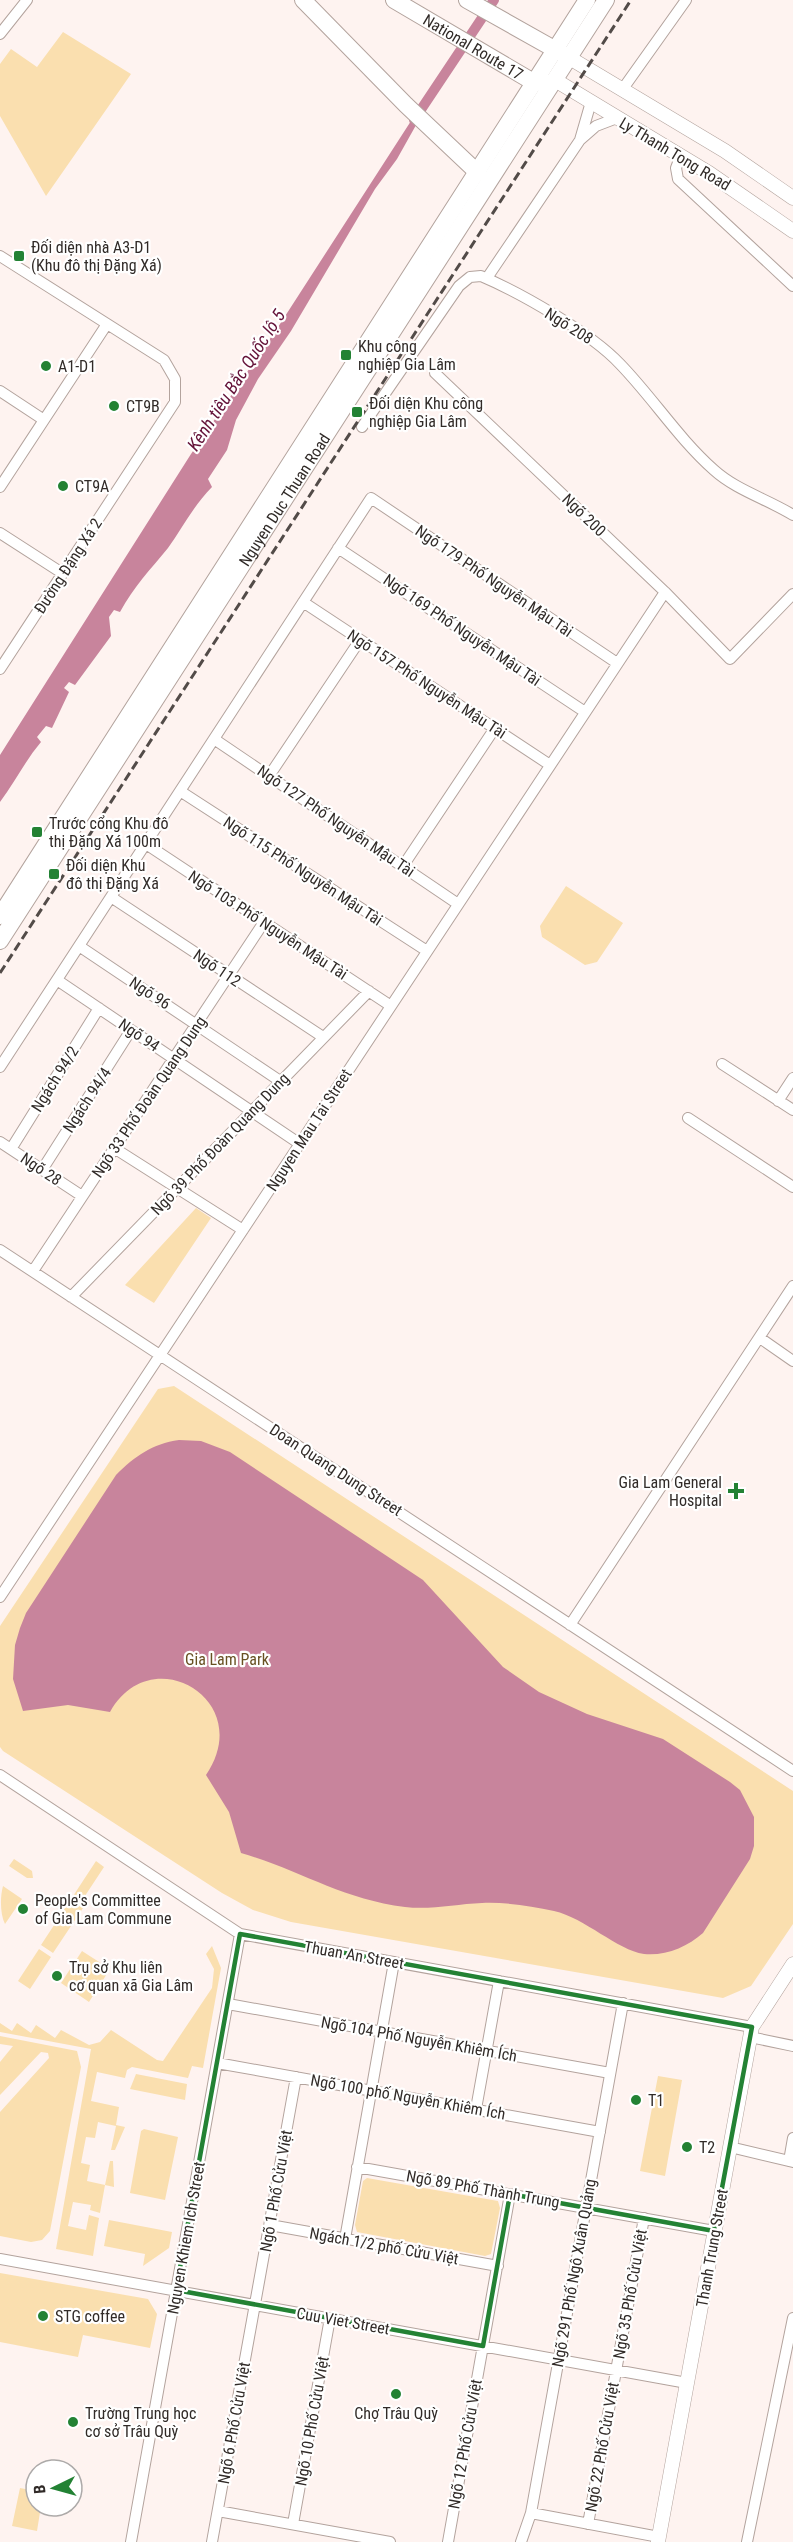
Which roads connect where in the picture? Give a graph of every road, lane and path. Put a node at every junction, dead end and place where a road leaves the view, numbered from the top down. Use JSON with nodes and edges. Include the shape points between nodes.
{"nodes":[{"id":1,"x":27,"y":0,"type":"edge"},
{"id":2,"x":303,"y":0,"type":"edge"},
{"id":3,"x":394,"y":0,"type":"edge"},
{"id":4,"x":587,"y":0,"type":"edge"},
{"id":5,"x":606,"y":0,"type":"edge"},
{"id":6,"x":686,"y":0,"type":"edge"},
{"id":7,"x":471,"y":3,"type":"edge"},
{"id":8,"x":0,"y":34,"type":"edge"},
{"id":9,"x":562,"y":53,"type":"junction"},
{"id":10,"x":555,"y":80,"type":"junction"},
{"id":11,"x":535,"y":83,"type":"junction"},
{"id":12,"x":622,"y":90,"type":"junction"},
{"id":13,"x":591,"y":102,"type":"junction"},
{"id":14,"x":617,"y":118,"type":"junction"},
{"id":15,"x":580,"y":140,"type":"junction"},
{"id":16,"x":681,"y":155,"type":"junction"},
{"id":17,"x":741,"y":163,"type":"junction"},
{"id":18,"x":478,"y":173,"type":"junction"},
{"id":19,"x":727,"y":184,"type":"junction"},
{"id":20,"x":793,"y":198,"type":"edge"},
{"id":21,"x":793,"y":231,"type":"edge"},
{"id":22,"x":0,"y":256,"type":"edge"},
{"id":23,"x":487,"y":278,"type":"junction"},
{"id":24,"x":793,"y":286,"type":"edge"},
{"id":25,"x":106,"y":324,"type":"junction"},
{"id":26,"x":435,"y":373,"type":"dead end"},
{"id":27,"x":0,"y":391,"type":"edge"},
{"id":28,"x":44,"y":420,"type":"junction"},
{"id":29,"x":362,"y":427,"type":"dead end"},
{"id":30,"x":0,"y":487,"type":"edge"},
{"id":31,"x":793,"y":515,"type":"edge"},
{"id":32,"x":0,"y":533,"type":"edge"},
{"id":33,"x":339,"y":548,"type":"junction"},
{"id":34,"x":62,"y":573,"type":"junction"},
{"id":35,"x":665,"y":592,"type":"junction"},
{"id":36,"x":793,"y":594,"type":"edge"},
{"id":37,"x":303,"y":602,"type":"junction"},
{"id":38,"x":360,"y":640,"type":"junction"},
{"id":39,"x":617,"y":663,"type":"junction"},
{"id":40,"x":0,"y":669,"type":"edge"},
{"id":41,"x":585,"y":712,"type":"junction"},
{"id":42,"x":495,"y":728,"type":"junction"},
{"id":43,"x":214,"y":739,"type":"junction"},
{"id":44,"x":550,"y":765,"type":"junction"},
{"id":45,"x":269,"y":776,"type":"junction"},
{"id":46,"x":180,"y":791,"type":"junction"},
{"id":47,"x":146,"y":843,"type":"junction"},
{"id":48,"x":403,"y":866,"type":"junction"},
{"id":49,"x":111,"y":897,"type":"junction"},
{"id":50,"x":458,"y":904,"type":"junction"},
{"id":51,"x":0,"y":916,"type":"edge"},
{"id":52,"x":264,"y":922,"type":"junction"},
{"id":53,"x":0,"y":941,"type":"edge"},
{"id":54,"x":79,"y":946,"type":"junction"},
{"id":55,"x":427,"y":951,"type":"junction"},
{"id":56,"x":229,"y":976,"type":"junction"},
{"id":57,"x":57,"y":980,"type":"junction"},
{"id":58,"x":369,"y":991,"type":"junction"},
{"id":59,"x":391,"y":1006,"type":"junction"},
{"id":60,"x":99,"y":1008,"type":"junction"},
{"id":61,"x":197,"y":1024,"type":"junction"},
{"id":62,"x":131,"y":1030,"type":"junction"},
{"id":63,"x":323,"y":1037,"type":"junction"},
{"id":64,"x":174,"y":1059,"type":"junction"},
{"id":65,"x":722,"y":1064,"type":"dead end"},
{"id":66,"x":0,"y":1067,"type":"edge"},
{"id":67,"x":793,"y":1078,"type":"edge"},
{"id":68,"x":280,"y":1082,"type":"junction"},
{"id":69,"x":778,"y":1101,"type":"junction"},
{"id":70,"x":793,"y":1110,"type":"edge"},
{"id":71,"x":252,"y":1111,"type":"junction"},
{"id":72,"x":688,"y":1118,"type":"dead end"},
{"id":73,"x":0,"y":1142,"type":"edge"},
{"id":74,"x":300,"y":1144,"type":"junction"},
{"id":75,"x":114,"y":1148,"type":"junction"},
{"id":76,"x":11,"y":1149,"type":"junction"},
{"id":77,"x":42,"y":1170,"type":"junction"},
{"id":78,"x":793,"y":1187,"type":"edge"},
{"id":79,"x":177,"y":1188,"type":"junction"},
{"id":80,"x":82,"y":1196,"type":"junction"},
{"id":81,"x":243,"y":1230,"type":"junction"},
{"id":82,"x":0,"y":1250,"type":"edge"},
{"id":83,"x":33,"y":1271,"type":"junction"},
{"id":84,"x":793,"y":1286,"type":"edge"},
{"id":85,"x":71,"y":1297,"type":"junction"},
{"id":86,"x":760,"y":1338,"type":"junction"},
{"id":87,"x":160,"y":1355,"type":"junction"},
{"id":88,"x":793,"y":1360,"type":"edge"},
{"id":89,"x":0,"y":1597,"type":"edge"},
{"id":90,"x":570,"y":1624,"type":"junction"},
{"id":91,"x":793,"y":1771,"type":"edge"},
{"id":92,"x":0,"y":1775,"type":"edge"},
{"id":93,"x":240,"y":1934,"type":"junction"},
{"id":94,"x":394,"y":1962,"type":"junction"},
{"id":95,"x":793,"y":1964,"type":"edge"},
{"id":96,"x":499,"y":1981,"type":"junction"},
{"id":97,"x":623,"y":2003,"type":"junction"},
{"id":98,"x":228,"y":2004,"type":"junction"},
{"id":99,"x":382,"y":2032,"type":"junction"},
{"id":100,"x":751,"y":2032,"type":"junction"},
{"id":101,"x":793,"y":2046,"type":"edge"},
{"id":102,"x":486,"y":2051,"type":"junction"},
{"id":103,"x":217,"y":2063,"type":"junction"},
{"id":104,"x":610,"y":2073,"type":"junction"},
{"id":105,"x":296,"y":2077,"type":"junction"},
{"id":106,"x":371,"y":2091,"type":"junction"},
{"id":107,"x":476,"y":2109,"type":"junction"},
{"id":108,"x":600,"y":2132,"type":"junction"},
{"id":109,"x":793,"y":2138,"type":"edge"},
{"id":110,"x":730,"y":2147,"type":"junction"},
{"id":111,"x":791,"y":2162,"type":"edge"},
{"id":112,"x":357,"y":2167,"type":"junction"},
{"id":113,"x":510,"y":2194,"type":"junction"},
{"id":114,"x":586,"y":2208,"type":"junction"},
{"id":115,"x":644,"y":2218,"type":"junction"},
{"id":116,"x":270,"y":2225,"type":"junction"},
{"id":117,"x":714,"y":2231,"type":"junction"},
{"id":118,"x":345,"y":2239,"type":"junction"},
{"id":119,"x":0,"y":2259,"type":"edge"},
{"id":120,"x":498,"y":2266,"type":"junction"},
{"id":121,"x":176,"y":2290,"type":"junction"},
{"id":122,"x":255,"y":2305,"type":"junction"},
{"id":123,"x":330,"y":2318,"type":"junction"},
{"id":124,"x":793,"y":2318,"type":"edge"},
{"id":125,"x":483,"y":2346,"type":"junction"},
{"id":126,"x":559,"y":2360,"type":"junction"},
{"id":127,"x":616,"y":2370,"type":"junction"},
{"id":128,"x":687,"y":2383,"type":"junction"},
{"id":129,"x":218,"y":2511,"type":"junction"},
{"id":130,"x":531,"y":2513,"type":"junction"},
{"id":131,"x":293,"y":2524,"type":"junction"},
{"id":132,"x":588,"y":2524,"type":"junction"},
{"id":133,"x":658,"y":2539,"type":"edge"},
{"id":134,"x":131,"y":2542,"type":"edge"},
{"id":135,"x":212,"y":2542,"type":"edge"},
{"id":136,"x":390,"y":2542,"type":"edge"},
{"id":137,"x":448,"y":2542,"type":"edge"},
{"id":138,"x":521,"y":2542,"type":"edge"},
{"id":139,"x":747,"y":2542,"type":"edge"}],
"edges":[{"from":1,"to":8,"type":"street"},
{"from":2,"to":18,"type":"highway"},
{"from":3,"to":11,"type":"highway","name":"National Route 17"},
{"from":4,"to":9,"type":"highway"},
{"from":5,"to":9,"type":"highway"},
{"from":6,"to":12,"type":"street"},
{"from":7,"to":9,"type":"highway"},
{"from":9,"to":10,"type":"highway","name":"Nguyen Duc Thuan Road"},
{"from":9,"to":11,"type":"highway","name":"Nguyen Duc Thuan Road"},
{"from":9,"to":12,"type":"main road","name":"Ly Thanh Tong Road"},
{"from":10,"to":11,"type":"highway","name":"National Route 17"},
{"from":10,"to":13,"type":"main road","name":"Ly Thanh Tong Road"},
{"from":10,"to":53,"type":"highway","name":"Nguyen Duc Thuan Road"},
{"from":11,"to":18,"type":"highway","name":"Nguyen Duc Thuan Road"},
{"from":12,"to":17,"type":"main road","name":"Ly Thanh Tong Road"},
{"from":13,"to":14,"type":"main road","name":"Ly Thanh Tong Road"},
{"from":13,"to":15,"type":"street"},
{"from":14,"to":15,"type":"street","via":[[596,126]]},
{"from":14,"to":16,"type":"main road","name":"Ly Thanh Tong Road"},
{"from":15,"to":23,"type":"street"},
{"from":16,"to":19,"type":"main road","name":"Ly Thanh Tong Road"},
{"from":16,"to":24,"type":"street","via":[[676,168],[678,179]]},
{"from":17,"to":19,"type":"main road"},
{"from":17,"to":20,"type":"main road","name":"Ly Thanh Tong Road"},
{"from":18,"to":51,"type":"highway","name":"Nguyen Duc Thuan Road"},
{"from":19,"to":21,"type":"main road","name":"Ly Thanh Tong Road"},
{"from":22,"to":25,"type":"street"},
{"from":23,"to":29,"type":"street","via":[[470,277],[459,286]]},
{"from":23,"to":31,"type":"street","name":"Ngõ 208","via":[[600,346],[715,471]]},
{"from":25,"to":28,"type":"street"},
{"from":25,"to":34,"type":"street","name":"Đường Đặng Xá 2","via":[[164,360],[175,379],[175,402]]},
{"from":26,"to":35,"type":"street","name":"Ngõ 200"},
{"from":27,"to":28,"type":"street"},
{"from":28,"to":30,"type":"street"},
{"from":32,"to":34,"type":"street"},
{"from":33,"to":37,"type":"street"},
{"from":33,"to":39,"type":"street","name":"Ngõ 179 Phố Nguyễn Mậu Tài","via":[[371,498]]},
{"from":33,"to":41,"type":"street","name":"Ngõ 169 Phố Nguyễn Mậu Tài"},
{"from":34,"to":40,"type":"street","name":"Đường Đặng Xá 2"},
{"from":35,"to":36,"type":"street","name":"Ngõ 200","via":[[730,659]]},
{"from":35,"to":39,"type":"street","name":"Nguyen Mau Tai Street"},
{"from":37,"to":38,"type":"street","name":"Ngõ 157 Phố Nguyễn Mậu Tài"},
{"from":37,"to":43,"type":"street"},
{"from":38,"to":42,"type":"street","name":"Ngõ 157 Phố Nguyễn Mậu Tài"},
{"from":38,"to":45,"type":"street"},
{"from":39,"to":41,"type":"street","name":"Nguyen Mau Tai Street"},
{"from":41,"to":44,"type":"street","name":"Nguyen Mau Tai Street"},
{"from":42,"to":44,"type":"street","name":"Ngõ 157 Phố Nguyễn Mậu Tài"},
{"from":42,"to":48,"type":"street"},
{"from":43,"to":45,"type":"street","name":"Ngõ 127 Phố Nguyễn Mậu Tài"},
{"from":43,"to":46,"type":"street"},
{"from":44,"to":50,"type":"street","name":"Nguyen Mau Tai Street"},
{"from":45,"to":48,"type":"street","name":"Ngõ 127 Phố Nguyễn Mậu Tài"},
{"from":46,"to":47,"type":"street"},
{"from":46,"to":55,"type":"street","name":"Ngõ 115 Phố Nguyễn Mậu Tài"},
{"from":47,"to":49,"type":"street"},
{"from":47,"to":52,"type":"street","name":"Ngõ 103 Phố Nguyễn Mậu Tài"},
{"from":48,"to":50,"type":"street","name":"Ngõ 127 Phố Nguyễn Mậu Tài"},
{"from":49,"to":54,"type":"street"},
{"from":49,"to":56,"type":"street","name":"Ngõ 112"},
{"from":50,"to":55,"type":"street","name":"Nguyen Mau Tai Street"},
{"from":52,"to":56,"type":"street","name":"Ngõ 33 Phố Đoàn Quang Dung"},
{"from":52,"to":58,"type":"street","name":"Ngõ 103 Phố Nguyễn Mậu Tài"},
{"from":54,"to":57,"type":"street"},
{"from":54,"to":61,"type":"street","name":"Ngõ 96"},
{"from":55,"to":59,"type":"street","name":"Nguyen Mau Tai Street"},
{"from":56,"to":61,"type":"street","name":"Ngõ 33 Phố Đoàn Quang Dung"},
{"from":56,"to":63,"type":"street","name":"Ngõ 112"},
{"from":57,"to":60,"type":"street","name":"Ngõ 94"},
{"from":57,"to":66,"type":"street"},
{"from":58,"to":59,"type":"street","name":"Ngõ 103 Phố Nguyễn Mậu Tài"},
{"from":58,"to":63,"type":"street","name":"Ngõ 39 Phố Đoàn Quang Dung"},
{"from":59,"to":74,"type":"street","name":"Nguyen Mau Tai Street"},
{"from":60,"to":62,"type":"street","name":"Ngõ 94"},
{"from":60,"to":76,"type":"street","name":"Ngách 94/2"},
{"from":61,"to":64,"type":"street","name":"Ngõ 33 Phố Đoàn Quang Dung"},
{"from":61,"to":68,"type":"street","name":"Ngõ 96"},
{"from":62,"to":64,"type":"street","name":"Ngõ 94"},
{"from":62,"to":77,"type":"street","name":"Ngách 94/4"},
{"from":63,"to":68,"type":"street","name":"Ngõ 39 Phố Đoàn Quang Dung"},
{"from":64,"to":71,"type":"street","name":"Ngõ 94"},
{"from":64,"to":75,"type":"street","name":"Ngõ 33 Phố Đoàn Quang Dung"},
{"from":65,"to":69,"type":"street"},
{"from":67,"to":69,"type":"street"},
{"from":68,"to":71,"type":"street","name":"Ngõ 39 Phố Đoàn Quang Dung"},
{"from":69,"to":70,"type":"street"},
{"from":71,"to":74,"type":"street","name":"Ngõ 94"},
{"from":71,"to":79,"type":"street","name":"Ngõ 39 Phố Đoàn Quang Dung"},
{"from":72,"to":78,"type":"street"},
{"from":73,"to":76,"type":"street","name":"Ngõ 28"},
{"from":74,"to":81,"type":"street","name":"Nguyen Mau Tai Street"},
{"from":75,"to":79,"type":"street"},
{"from":75,"to":80,"type":"street","name":"Ngõ 33 Phố Đoàn Quang Dung"},
{"from":76,"to":77,"type":"street","name":"Ngõ 28"},
{"from":77,"to":80,"type":"street","name":"Ngõ 28"},
{"from":79,"to":81,"type":"street"},
{"from":79,"to":85,"type":"street","name":"Ngõ 39 Phố Đoàn Quang Dung"},
{"from":80,"to":83,"type":"street","name":"Ngõ 33 Phố Đoàn Quang Dung"},
{"from":81,"to":87,"type":"street","name":"Nguyen Mau Tai Street"},
{"from":82,"to":83,"type":"street","name":"Doan Quang Dung Street"},
{"from":83,"to":85,"type":"street","name":"Doan Quang Dung Street"},
{"from":84,"to":86,"type":"street"},
{"from":85,"to":87,"type":"street","name":"Doan Quang Dung Street"},
{"from":86,"to":88,"type":"street"},
{"from":86,"to":90,"type":"street"},
{"from":87,"to":89,"type":"street","name":"Nguyen Mau Tai Street"},
{"from":87,"to":90,"type":"street","name":"Doan Quang Dung Street"},
{"from":90,"to":91,"type":"street","name":"Doan Quang Dung Street"},
{"from":92,"to":93,"type":"street","name":"Thuan An Street"},
{"from":93,"to":94,"type":"street","name":"Thuan An Street"},
{"from":93,"to":98,"type":"street","name":"Nguyen Khiem Ich Street"},
{"from":94,"to":96,"type":"street","name":"Thuan An Street"},
{"from":94,"to":99,"type":"street"},
{"from":95,"to":100,"type":"main road","name":"Thanh Trung Street"},
{"from":96,"to":97,"type":"street","name":"Thuan An Street"},
{"from":96,"to":102,"type":"street"},
{"from":97,"to":100,"type":"street","name":"Thuan An Street"},
{"from":97,"to":104,"type":"street","name":"Ngõ 291 Phố Ngô Xuân Quảng"},
{"from":98,"to":99,"type":"street","name":"Ngõ 104 Phố Nguyễn Khiêm Ích"},
{"from":98,"to":103,"type":"street","name":"Nguyen Khiem Ich Street"},
{"from":99,"to":102,"type":"street","name":"Ngõ 104 Phố Nguyễn Khiêm Ích"},
{"from":99,"to":106,"type":"street"},
{"from":100,"to":101,"type":"street","name":"Thuan An Street"},
{"from":100,"to":110,"type":"main road","name":"Thanh Trung Street"},
{"from":102,"to":104,"type":"street","name":"Ngõ 104 Phố Nguyễn Khiêm Ích"},
{"from":102,"to":107,"type":"street"},
{"from":103,"to":105,"type":"street","name":"Ngõ 100 phố Nguyễn Khiêm Ích"},
{"from":103,"to":121,"type":"street","name":"Nguyen Khiem Ich Street"},
{"from":104,"to":108,"type":"street","name":"Ngõ 291 Phố Ngô Xuân Quảng"},
{"from":105,"to":106,"type":"street","name":"Ngõ 100 phố Nguyễn Khiêm Ích"},
{"from":105,"to":116,"type":"street","name":"Ngõ 1 Phố Cửu Việt"},
{"from":106,"to":107,"type":"street","name":"Ngõ 100 phố Nguyễn Khiêm Ích"},
{"from":106,"to":112,"type":"street"},
{"from":107,"to":108,"type":"street","name":"Ngõ 100 phố Nguyễn Khiêm Ích"},
{"from":108,"to":114,"type":"street","name":"Ngõ 291 Phố Ngô Xuân Quảng"},
{"from":109,"to":111,"type":"street"},
{"from":110,"to":111,"type":"street"},
{"from":110,"to":117,"type":"main road","name":"Thanh Trung Street"},
{"from":112,"to":113,"type":"street","name":"Ngõ 89 Phố Thành Trung"},
{"from":112,"to":118,"type":"street"},
{"from":113,"to":114,"type":"street","name":"Ngõ 89 Phố Thành Trung"},
{"from":113,"to":120,"type":"street","name":"Ngõ 12 Phố Cửu Việt"},
{"from":114,"to":115,"type":"street","name":"Ngõ 89 Phố Thành Trung"},
{"from":114,"to":126,"type":"street","name":"Ngõ 291 Phố Ngô Xuân Quảng"},
{"from":115,"to":117,"type":"street","name":"Ngõ 89 Phố Thành Trung"},
{"from":115,"to":127,"type":"street","name":"Ngõ 35 Phố Cửu Việt"},
{"from":116,"to":118,"type":"street","name":"Ngách 1/2 phố Cửu Việt"},
{"from":116,"to":122,"type":"street","name":"Ngõ 1 Phố Cửu Việt"},
{"from":117,"to":128,"type":"main road","name":"Thanh Trung Street"},
{"from":118,"to":120,"type":"street","name":"Ngách 1/2 phố Cửu Việt"},
{"from":119,"to":121,"type":"street","name":"Cuu Viet Street"},
{"from":120,"to":125,"type":"street","name":"Ngõ 12 Phố Cửu Việt"},
{"from":121,"to":122,"type":"street","name":"Cuu Viet Street"},
{"from":121,"to":134,"type":"street","name":"Nguyen Khiem Ich Street"},
{"from":122,"to":123,"type":"street","name":"Cuu Viet Street"},
{"from":122,"to":129,"type":"street","name":"Ngõ 6 Phố Cửu Việt"},
{"from":123,"to":125,"type":"street","name":"Cuu Viet Street"},
{"from":123,"to":131,"type":"street","name":"Ngõ 10 Phố Cửu Việt"},
{"from":124,"to":139,"type":"street"},
{"from":125,"to":126,"type":"street","name":"Cuu Viet Street"},
{"from":125,"to":137,"type":"street","name":"Ngõ 12 Phố Cửu Việt"},
{"from":126,"to":127,"type":"street","name":"Cuu Viet Street"},
{"from":126,"to":130,"type":"street","name":"Ngõ 291 Phố Ngô Xuân Quảng"},
{"from":127,"to":128,"type":"street","name":"Cuu Viet Street"},
{"from":127,"to":132,"type":"street","name":"Ngõ 22 Phố Cửu Việt"},
{"from":128,"to":133,"type":"main road","name":"Thanh Trung Street"},
{"from":129,"to":131,"type":"street"},
{"from":129,"to":135,"type":"street","name":"Ngõ 6 Phố Cửu Việt"},
{"from":130,"to":132,"type":"street"},
{"from":130,"to":138,"type":"street","name":"Ngõ 291 Phố Ngô Xuân Quảng"},
{"from":131,"to":136,"type":"street"},
{"from":132,"to":133,"type":"street"}]}
